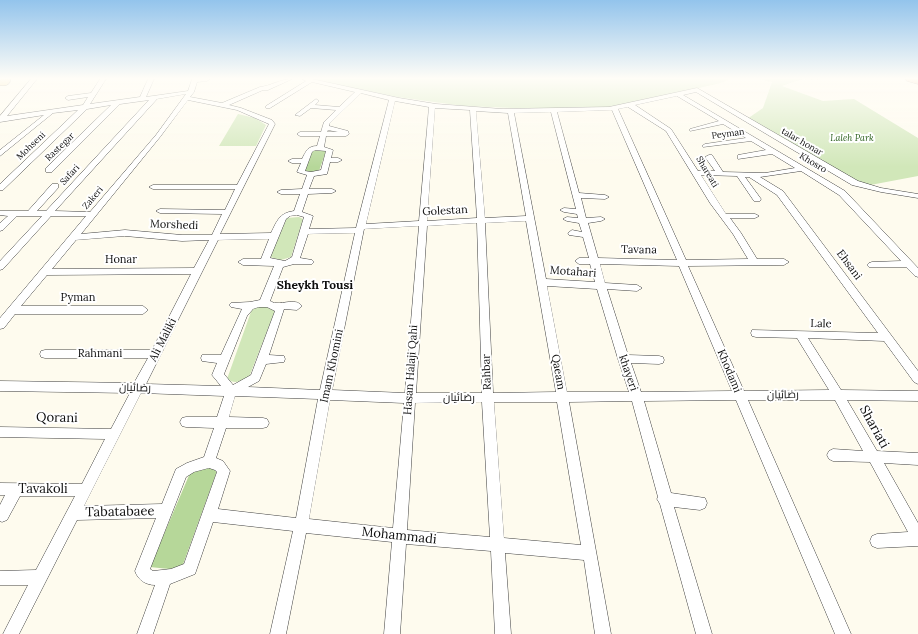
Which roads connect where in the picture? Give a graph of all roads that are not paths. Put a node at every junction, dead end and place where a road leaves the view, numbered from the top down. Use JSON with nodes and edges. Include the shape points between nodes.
{"nodes":[{"id":1,"x":614,"y":108,"type":"edge"},
{"id":2,"x":10,"y":109,"type":"edge"},
{"id":3,"x":72,"y":109,"type":"edge"},
{"id":4,"x":83,"y":109,"type":"edge"},
{"id":5,"x":111,"y":109,"type":"edge"},
{"id":6,"x":145,"y":109,"type":"edge"},
{"id":7,"x":178,"y":109,"type":"edge"},
{"id":8,"x":232,"y":109,"type":"edge"},
{"id":9,"x":307,"y":109,"type":"edge"},
{"id":10,"x":337,"y":109,"type":"edge"},
{"id":11,"x":341,"y":109,"type":"joint"},
{"id":12,"x":390,"y":109,"type":"edge"},
{"id":13,"x":432,"y":109,"type":"edge"},
{"id":14,"x":468,"y":109,"type":"edge"},
{"id":15,"x":472,"y":109,"type":"junction"},
{"id":16,"x":602,"y":109,"type":"edge"},
{"id":17,"x":636,"y":109,"type":"edge"},
{"id":18,"x":702,"y":109,"type":"edge"},
{"id":19,"x":729,"y":109,"type":"edge"},
{"id":20,"x":51,"y":111,"type":"junction"},
{"id":21,"x":511,"y":111,"type":"junction"},
{"id":22,"x":554,"y":111,"type":"junction"},
{"id":23,"x":298,"y":115,"type":"dead end"},
{"id":24,"x":1,"y":119,"type":"edge"},
{"id":25,"x":724,"y":122,"type":"junction"},
{"id":26,"x":324,"y":130,"type":"junction"},
{"id":27,"x":692,"y":130,"type":"dead end"},
{"id":28,"x":300,"y":134,"type":"dead end"},
{"id":29,"x":753,"y":139,"type":"junction"},
{"id":30,"x":705,"y":146,"type":"dead end"},
{"id":31,"x":320,"y":148,"type":"junction"},
{"id":32,"x":774,"y":152,"type":"junction"},
{"id":33,"x":0,"y":154,"type":"edge"},
{"id":34,"x":709,"y":157,"type":"dead end"},
{"id":35,"x":741,"y":157,"type":"dead end"},
{"id":36,"x":327,"y":160,"type":"junction"},
{"id":37,"x":338,"y":160,"type":"dead end"},
{"id":38,"x":292,"y":161,"type":"dead end"},
{"id":39,"x":305,"y":161,"type":"junction"},
{"id":40,"x":802,"y":169,"type":"junction"},
{"id":41,"x":49,"y":170,"type":"dead end"},
{"id":42,"x":696,"y":173,"type":"junction"},
{"id":43,"x":311,"y":174,"type":"junction"},
{"id":44,"x":721,"y":174,"type":"junction"},
{"id":45,"x":740,"y":175,"type":"junction"},
{"id":46,"x":751,"y":175,"type":"junction"},
{"id":47,"x":55,"y":186,"type":"dead end"},
{"id":48,"x":153,"y":187,"type":"dead end"},
{"id":49,"x":0,"y":188,"type":"edge"},
{"id":50,"x":240,"y":188,"type":"junction"},
{"id":51,"x":305,"y":191,"type":"junction"},
{"id":52,"x":332,"y":191,"type":"dead end"},
{"id":53,"x":281,"y":192,"type":"dead end"},
{"id":54,"x":576,"y":195,"type":"junction"},
{"id":55,"x":605,"y":196,"type":"dead end"},
{"id":56,"x":918,"y":196,"type":"edge"},
{"id":57,"x":757,"y":199,"type":"dead end"},
{"id":58,"x":564,"y":210,"type":"dead end"},
{"id":59,"x":160,"y":211,"type":"dead end"},
{"id":60,"x":228,"y":212,"type":"junction"},
{"id":61,"x":0,"y":213,"type":"edge"},
{"id":62,"x":15,"y":213,"type":"junction"},
{"id":63,"x":297,"y":213,"type":"junction"},
{"id":64,"x":30,"y":214,"type":"junction"},
{"id":65,"x":48,"y":214,"type":"junction"},
{"id":66,"x":93,"y":214,"type":"junction"},
{"id":67,"x":582,"y":216,"type":"junction"},
{"id":68,"x":724,"y":216,"type":"junction"},
{"id":69,"x":754,"y":216,"type":"dead end"},
{"id":70,"x":530,"y":218,"type":"junction"},
{"id":71,"x":567,"y":219,"type":"dead end"},
{"id":72,"x":601,"y":219,"type":"dead end"},
{"id":73,"x":481,"y":221,"type":"junction"},
{"id":74,"x":422,"y":224,"type":"junction"},
{"id":75,"x":0,"y":228,"type":"edge"},
{"id":76,"x":361,"y":228,"type":"junction"},
{"id":77,"x":304,"y":232,"type":"junction"},
{"id":78,"x":572,"y":233,"type":"dead end"},
{"id":79,"x":587,"y":235,"type":"junction"},
{"id":80,"x":274,"y":236,"type":"junction"},
{"id":81,"x":215,"y":237,"type":"junction"},
{"id":82,"x":73,"y":238,"type":"junction"},
{"id":83,"x":293,"y":261,"type":"junction"},
{"id":84,"x":580,"y":261,"type":"dead end"},
{"id":85,"x":243,"y":262,"type":"dead end"},
{"id":86,"x":309,"y":262,"type":"dead end"},
{"id":87,"x":595,"y":262,"type":"junction"},
{"id":88,"x":754,"y":262,"type":"junction"},
{"id":89,"x":784,"y":262,"type":"dead end"},
{"id":90,"x":274,"y":263,"type":"junction"},
{"id":91,"x":683,"y":263,"type":"junction"},
{"id":92,"x":909,"y":264,"type":"junction"},
{"id":93,"x":872,"y":265,"type":"dead end"},
{"id":94,"x":0,"y":267,"type":"edge"},
{"id":95,"x":198,"y":271,"type":"junction"},
{"id":96,"x":44,"y":272,"type":"junction"},
{"id":97,"x":918,"y":274,"type":"edge"},
{"id":98,"x":542,"y":282,"type":"junction"},
{"id":99,"x":602,"y":287,"type":"junction"},
{"id":100,"x":637,"y":288,"type":"dead end"},
{"id":101,"x":264,"y":303,"type":"junction"},
{"id":102,"x":234,"y":305,"type":"dead end"},
{"id":103,"x":251,"y":306,"type":"junction"},
{"id":104,"x":297,"y":306,"type":"dead end"},
{"id":105,"x":277,"y":308,"type":"junction"},
{"id":106,"x":13,"y":310,"type":"junction"},
{"id":107,"x":143,"y":310,"type":"dead end"},
{"id":108,"x":0,"y":325,"type":"edge"},
{"id":109,"x":756,"y":333,"type":"dead end"},
{"id":110,"x":800,"y":335,"type":"junction"},
{"id":111,"x":886,"y":336,"type":"junction"},
{"id":112,"x":45,"y":354,"type":"dead end"},
{"id":113,"x":156,"y":354,"type":"junction"},
{"id":114,"x":206,"y":358,"type":"dead end"},
{"id":115,"x":224,"y":359,"type":"junction"},
{"id":116,"x":280,"y":359,"type":"dead end"},
{"id":117,"x":623,"y":359,"type":"junction"},
{"id":118,"x":262,"y":360,"type":"junction"},
{"id":119,"x":660,"y":360,"type":"dead end"},
{"id":120,"x":918,"y":379,"type":"edge"},
{"id":121,"x":0,"y":386,"type":"edge"},
{"id":122,"x":138,"y":388,"type":"junction"},
{"id":123,"x":231,"y":391,"type":"junction"},
{"id":124,"x":838,"y":394,"type":"junction"},
{"id":125,"x":325,"y":395,"type":"junction"},
{"id":126,"x":636,"y":395,"type":"junction"},
{"id":127,"x":740,"y":396,"type":"junction"},
{"id":128,"x":918,"y":396,"type":"edge"},
{"id":129,"x":562,"y":397,"type":"junction"},
{"id":130,"x":409,"y":398,"type":"junction"},
{"id":131,"x":488,"y":398,"type":"junction"},
{"id":132,"x":186,"y":422,"type":"dead end"},
{"id":133,"x":263,"y":423,"type":"dead end"},
{"id":134,"x":222,"y":424,"type":"junction"},
{"id":135,"x":0,"y":432,"type":"edge"},
{"id":136,"x":114,"y":434,"type":"junction"},
{"id":137,"x":833,"y":455,"type":"dead end"},
{"id":138,"x":873,"y":456,"type":"junction"},
{"id":139,"x":918,"y":459,"type":"edge"},
{"id":140,"x":209,"y":462,"type":"junction"},
{"id":141,"x":0,"y":489,"type":"edge"},
{"id":142,"x":16,"y":489,"type":"junction"},
{"id":143,"x":85,"y":490,"type":"junction"},
{"id":144,"x":664,"y":499,"type":"junction"},
{"id":145,"x":700,"y":503,"type":"dead end"},
{"id":146,"x":166,"y":511,"type":"junction"},
{"id":147,"x":74,"y":513,"type":"junction"},
{"id":148,"x":2,"y":515,"type":"dead end"},
{"id":149,"x":209,"y":515,"type":"junction"},
{"id":150,"x":302,"y":525,"type":"junction"},
{"id":151,"x":399,"y":536,"type":"junction"},
{"id":152,"x":918,"y":536,"type":"edge"},
{"id":153,"x":918,"y":539,"type":"edge"},
{"id":154,"x":877,"y":541,"type":"dead end"},
{"id":155,"x":498,"y":546,"type":"junction"},
{"id":156,"x":590,"y":554,"type":"junction"},
{"id":157,"x":40,"y":577,"type":"junction"},
{"id":158,"x":0,"y":578,"type":"edge"},
{"id":159,"x":165,"y":578,"type":"junction"},
{"id":160,"x":11,"y":634,"type":"edge"},
{"id":161,"x":145,"y":634,"type":"edge"},
{"id":162,"x":278,"y":634,"type":"edge"},
{"id":163,"x":392,"y":634,"type":"edge"},
{"id":164,"x":503,"y":634,"type":"edge"},
{"id":165,"x":602,"y":634,"type":"edge"},
{"id":166,"x":704,"y":634,"type":"edge"},
{"id":167,"x":843,"y":634,"type":"edge"}],
"edges":[{"from":1,"to":91,"type":"street","name":"Khodami"},
{"from":2,"to":24,"type":"street"},
{"from":3,"to":20,"type":"street"},
{"from":4,"to":49,"type":"street","name":"Mohseni"},
{"from":5,"to":41,"type":"street","name":"Rastegar"},
{"from":6,"to":65,"type":"street","name":"Safari"},
{"from":7,"to":66,"type":"street","name":"Zakeri"},
{"from":8,"to":50,"type":"street","name":"Ali Maliki","via":[[270,121],[272,124]]},
{"from":9,"to":23,"type":"street"},
{"from":10,"to":11,"type":"street"},
{"from":11,"to":26,"type":"street","via":[[326,123]]},
{"from":12,"to":76,"type":"street","name":"Imam Khomini"},
{"from":13,"to":74,"type":"street","name":"Hasan Halaji Qahi"},
{"from":14,"to":15,"type":"street","name":"talar honar"},
{"from":15,"to":21,"type":"street","name":"talar honar"},
{"from":15,"to":73,"type":"street","name":"Rahbar"},
{"from":16,"to":22,"type":"street","name":"talar honar"},
{"from":17,"to":42,"type":"street","name":"Shareati","via":[[669,130]]},
{"from":18,"to":25,"type":"street","name":"Khosro"},
{"from":19,"to":56,"type":"street","name":"talar honar","via":[[855,183]]},
{"from":20,"to":24,"type":"street"},
{"from":20,"to":33,"type":"street"},
{"from":21,"to":22,"type":"street","name":"talar honar"},
{"from":21,"to":70,"type":"street","name":"Qaeam"},
{"from":22,"to":54,"type":"street","name":"khayeri"},
{"from":25,"to":27,"type":"street"},
{"from":25,"to":29,"type":"street","name":"Khosro"},
{"from":26,"to":28,"type":"street"},
{"from":26,"to":31,"type":"street"},
{"from":29,"to":30,"type":"street","name":"Peyman"},
{"from":29,"to":32,"type":"street","name":"Khosro"},
{"from":31,"to":36,"type":"street","via":[[330,150]]},
{"from":31,"to":39,"type":"street","via":[[309,151]]},
{"from":32,"to":35,"type":"street"},
{"from":32,"to":40,"type":"street","name":"Khosro"},
{"from":34,"to":44,"type":"street"},
{"from":36,"to":37,"type":"street"},
{"from":36,"to":43,"type":"street","via":[[324,172]]},
{"from":38,"to":39,"type":"street"},
{"from":39,"to":43,"type":"street","via":[[301,172]]},
{"from":40,"to":46,"type":"street"},
{"from":40,"to":92,"type":"street","name":"Khosro","via":[[842,193]]},
{"from":42,"to":44,"type":"street"},
{"from":42,"to":68,"type":"street","name":"Shareati"},
{"from":43,"to":51,"type":"street"},
{"from":44,"to":45,"type":"street"},
{"from":45,"to":46,"type":"street"},
{"from":45,"to":57,"type":"street"},
{"from":46,"to":111,"type":"street","name":"Ehsani","via":[[780,193]]},
{"from":47,"to":64,"type":"street"},
{"from":48,"to":50,"type":"street"},
{"from":50,"to":60,"type":"street","name":"Ali Maliki"},
{"from":51,"to":52,"type":"street"},
{"from":51,"to":53,"type":"street"},
{"from":51,"to":63,"type":"street"},
{"from":54,"to":55,"type":"street"},
{"from":54,"to":67,"type":"street","name":"khayeri"},
{"from":58,"to":67,"type":"street"},
{"from":59,"to":60,"type":"street"},
{"from":60,"to":81,"type":"street","name":"Ali Maliki"},
{"from":61,"to":62,"type":"street"},
{"from":62,"to":64,"type":"street"},
{"from":62,"to":75,"type":"street"},
{"from":63,"to":77,"type":"street","via":[[309,216]]},
{"from":63,"to":80,"type":"street","via":[[282,218]]},
{"from":64,"to":65,"type":"street"},
{"from":65,"to":66,"type":"street"},
{"from":65,"to":94,"type":"street","name":"Safari"},
{"from":66,"to":82,"type":"street","name":"Zakeri"},
{"from":67,"to":71,"type":"street"},
{"from":67,"to":72,"type":"street"},
{"from":67,"to":79,"type":"street","name":"khayeri"},
{"from":68,"to":69,"type":"street"},
{"from":68,"to":88,"type":"street","name":"Shareati"},
{"from":70,"to":73,"type":"street","name":"Golestan"},
{"from":70,"to":98,"type":"street","name":"Qaeam"},
{"from":73,"to":74,"type":"street","name":"Golestan"},
{"from":73,"to":131,"type":"street","name":"Rahbar"},
{"from":74,"to":76,"type":"street","name":"Golestan"},
{"from":74,"to":130,"type":"street","name":"Hasan Halaji Qahi"},
{"from":76,"to":77,"type":"street","name":"Golestan"},
{"from":76,"to":125,"type":"street","name":"Imam Khomini"},
{"from":77,"to":83,"type":"street"},
{"from":78,"to":79,"type":"street"},
{"from":79,"to":87,"type":"street","name":"khayeri"},
{"from":80,"to":81,"type":"street","name":"Morshedi"},
{"from":80,"to":90,"type":"street","via":[[265,259]]},
{"from":81,"to":82,"type":"street","name":"Morshedi","via":[[182,238],[125,233]]},
{"from":81,"to":95,"type":"street","name":"Ali Maliki"},
{"from":82,"to":96,"type":"street","name":"Zakeri"},
{"from":83,"to":86,"type":"street"},
{"from":83,"to":90,"type":"street"},
{"from":84,"to":87,"type":"street","name":"Tavana"},
{"from":85,"to":90,"type":"street"},
{"from":87,"to":91,"type":"street","name":"Tavana"},
{"from":87,"to":99,"type":"street","name":"khayeri"},
{"from":88,"to":89,"type":"street"},
{"from":88,"to":91,"type":"street"},
{"from":90,"to":101,"type":"street"},
{"from":91,"to":127,"type":"street","name":"Khodami"},
{"from":92,"to":93,"type":"street"},
{"from":92,"to":97,"type":"street","name":"Khosro"},
{"from":95,"to":96,"type":"street","name":"Honar"},
{"from":95,"to":113,"type":"street","name":"Ali Maliki"},
{"from":96,"to":106,"type":"street","name":"Zakeri"},
{"from":98,"to":99,"type":"street","name":"Motahari"},
{"from":98,"to":129,"type":"street","name":"Qaeam"},
{"from":99,"to":100,"type":"street","name":"Motahari"},
{"from":99,"to":117,"type":"street","name":"khayeri"},
{"from":101,"to":103,"type":"street"},
{"from":101,"to":105,"type":"street"},
{"from":102,"to":103,"type":"street"},
{"from":103,"to":115,"type":"street","via":[[245,310]]},
{"from":104,"to":105,"type":"street","via":[[284,305]]},
{"from":105,"to":118,"type":"street","via":[[280,310]]},
{"from":106,"to":107,"type":"street","name":"Pyman"},
{"from":106,"to":108,"type":"street","name":"Zakeri"},
{"from":109,"to":110,"type":"street","name":"Lale"},
{"from":110,"to":111,"type":"street","name":"Lale"},
{"from":110,"to":124,"type":"street","name":"Shariati"},
{"from":111,"to":120,"type":"street","name":"Ehsani"},
{"from":112,"to":113,"type":"street","name":"Rahmani"},
{"from":113,"to":122,"type":"street","name":"Ali Maliki"},
{"from":114,"to":115,"type":"street"},
{"from":115,"to":123,"type":"street","via":[[218,375]]},
{"from":116,"to":118,"type":"street"},
{"from":117,"to":119,"type":"street"},
{"from":117,"to":126,"type":"street","name":"khayeri"},
{"from":118,"to":123,"type":"street","via":[[255,378]]},
{"from":121,"to":122,"type":"street","name":"رضائیان"},
{"from":122,"to":123,"type":"street","name":"رضائیان"},
{"from":122,"to":136,"type":"street","name":"Ali Maliki"},
{"from":123,"to":125,"type":"street","name":"رضائیان"},
{"from":123,"to":134,"type":"street"},
{"from":124,"to":127,"type":"street","name":"رضائیان"},
{"from":124,"to":128,"type":"street","name":"رضائیان"},
{"from":124,"to":138,"type":"street","name":"Shariati"},
{"from":125,"to":130,"type":"street","name":"رضائیان"},
{"from":125,"to":150,"type":"street","name":"Imam Khomini"},
{"from":126,"to":127,"type":"street","name":"رضائیان"},
{"from":126,"to":129,"type":"street","name":"رضائیان"},
{"from":126,"to":144,"type":"street","name":"khayeri"},
{"from":127,"to":167,"type":"street","name":"Khodami"},
{"from":129,"to":131,"type":"street","name":"رضائیان"},
{"from":129,"to":156,"type":"street","name":"Qaeam"},
{"from":130,"to":131,"type":"street","name":"رضائیان"},
{"from":130,"to":151,"type":"street","name":"Hasan Halaji Qahi"},
{"from":131,"to":155,"type":"street","name":"Rahbar"},
{"from":132,"to":134,"type":"street"},
{"from":133,"to":134,"type":"street"},
{"from":134,"to":140,"type":"street"},
{"from":135,"to":136,"type":"street","name":"Qorani"},
{"from":136,"to":143,"type":"street","name":"Ali Maliki"},
{"from":137,"to":138,"type":"street"},
{"from":138,"to":139,"type":"street"},
{"from":138,"to":152,"type":"street","name":"Shariati"},
{"from":140,"to":146,"type":"street","via":[[181,473]]},
{"from":140,"to":149,"type":"street","via":[[218,464],[224,471]]},
{"from":141,"to":142,"type":"street","name":"Tavakoli"},
{"from":142,"to":143,"type":"street","name":"Tavakoli"},
{"from":142,"to":148,"type":"street"},
{"from":143,"to":147,"type":"street","name":"Ali Maliki"},
{"from":144,"to":145,"type":"street"},
{"from":144,"to":166,"type":"street","name":"khayeri"},
{"from":146,"to":147,"type":"street","name":"Tabatabaee"},
{"from":146,"to":159,"type":"street","via":[[142,571],[150,578]]},
{"from":147,"to":157,"type":"street","name":"Ali Maliki"},
{"from":149,"to":150,"type":"street","name":"Mohammadi"},
{"from":149,"to":159,"type":"street","via":[[190,569],[180,575]]},
{"from":150,"to":151,"type":"street","name":"Mohammadi"},
{"from":150,"to":162,"type":"street","name":"Imam Khomini"},
{"from":151,"to":155,"type":"street","name":"Mohammadi"},
{"from":151,"to":163,"type":"street","name":"Hasan Halaji Qahi"},
{"from":153,"to":154,"type":"street"},
{"from":155,"to":156,"type":"street","name":"Mohammadi"},
{"from":155,"to":164,"type":"street","name":"Rahbar"},
{"from":156,"to":165,"type":"street","name":"Qaeam"},
{"from":157,"to":158,"type":"street"},
{"from":157,"to":160,"type":"street","name":"Ali Maliki"},
{"from":159,"to":161,"type":"street"}]}
